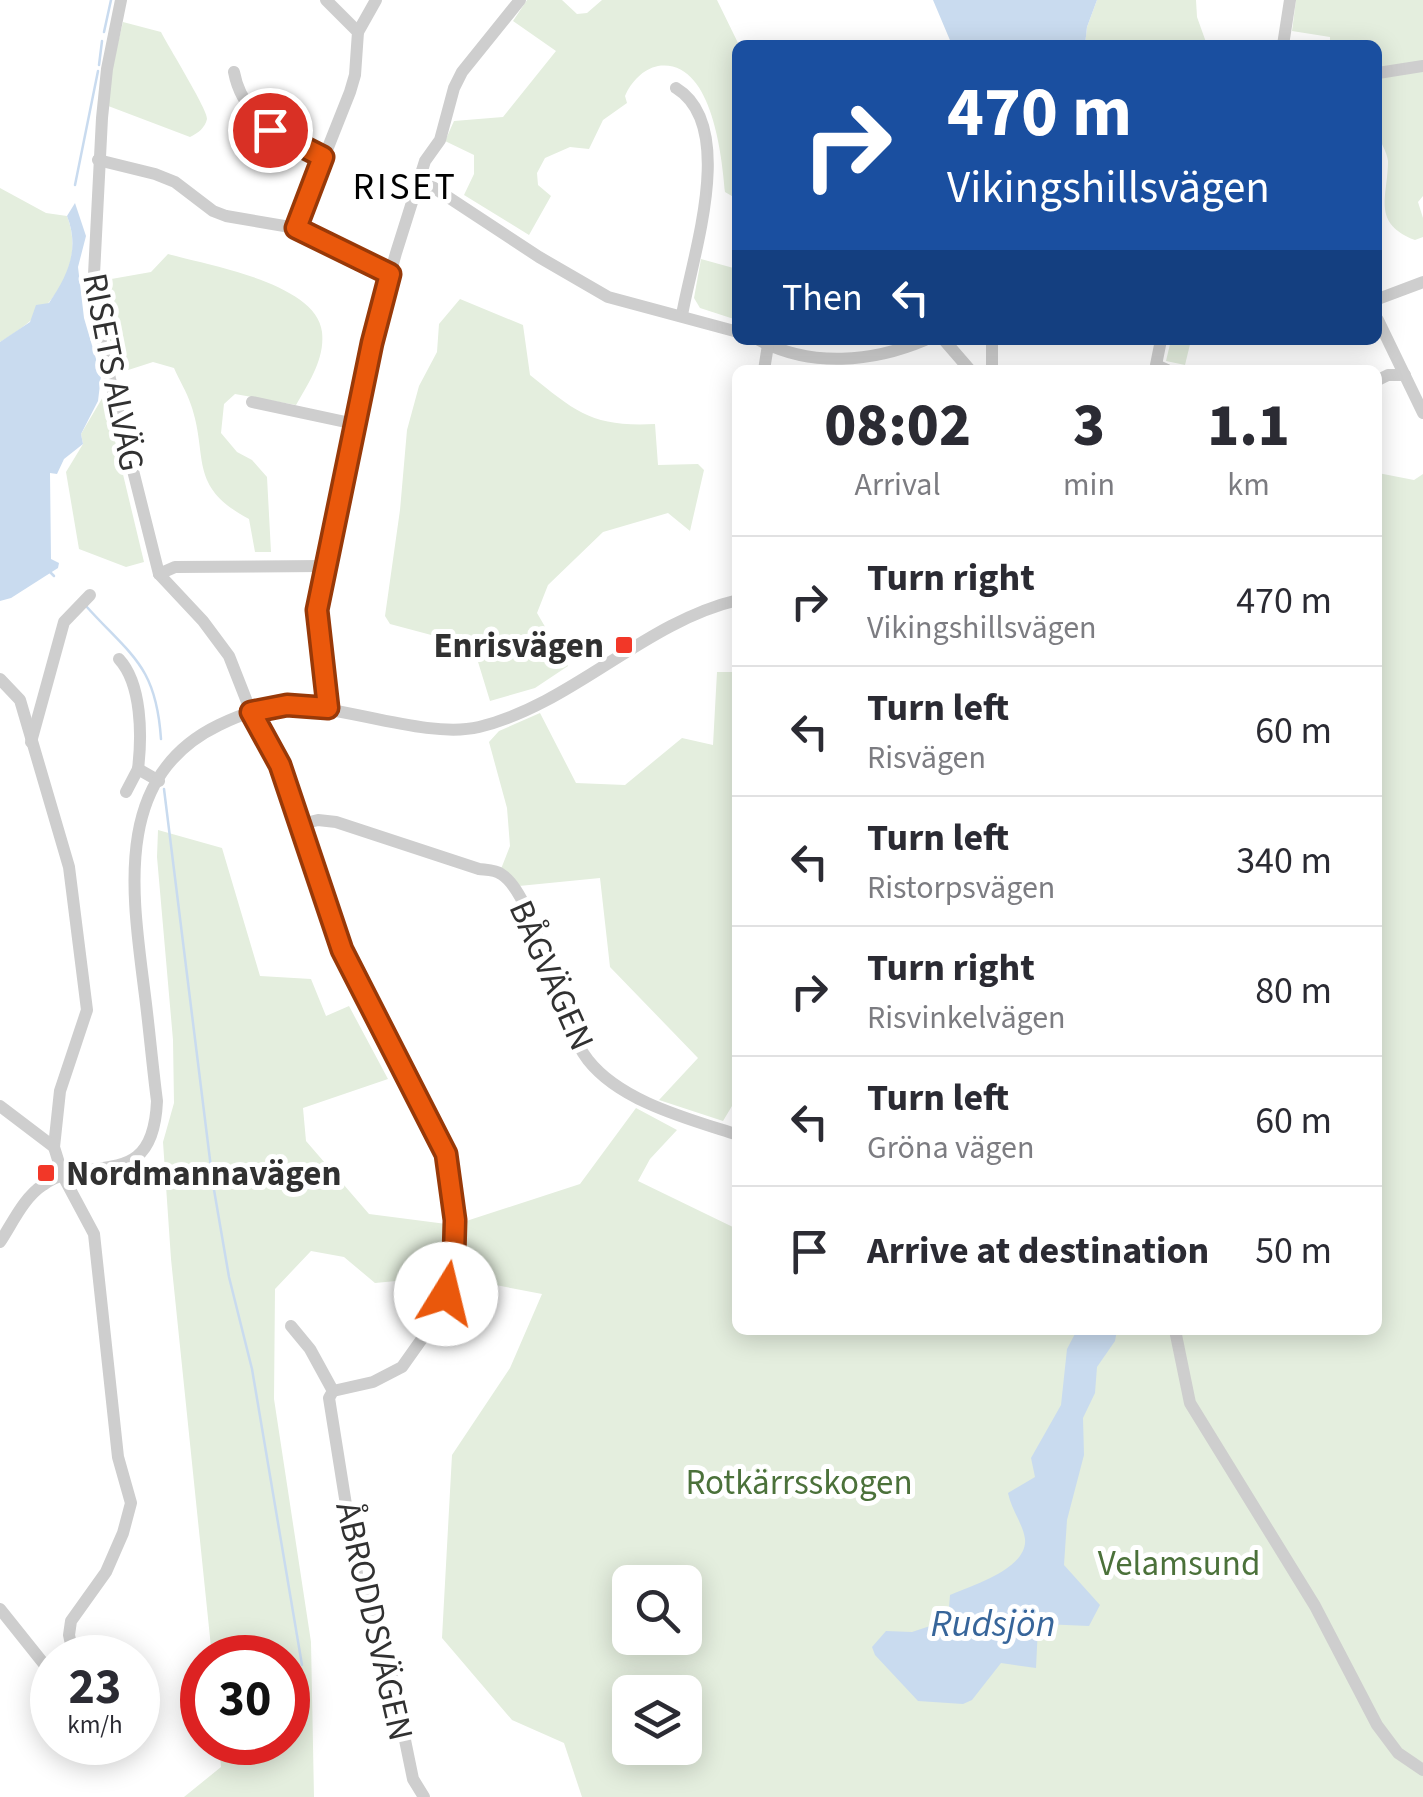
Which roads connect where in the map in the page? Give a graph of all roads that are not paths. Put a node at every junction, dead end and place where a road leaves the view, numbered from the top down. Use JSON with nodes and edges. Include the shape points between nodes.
{"nodes":[{"id":1,"x":121,"y":0,"type":"edge"},
{"id":2,"x":326,"y":0,"type":"edge"},
{"id":3,"x":376,"y":0,"type":"edge"},
{"id":4,"x":520,"y":0,"type":"edge"},
{"id":5,"x":1290,"y":0,"type":"edge"},
{"id":6,"x":358,"y":32,"type":"junction"},
{"id":7,"x":1284,"y":40,"type":"edge"},
{"id":8,"x":1423,"y":66,"type":"edge"},
{"id":9,"x":234,"y":72,"type":"dead end"},
{"id":10,"x":1382,"y":72,"type":"edge"},
{"id":11,"x":676,"y":88,"type":"dead end"},
{"id":12,"x":323,"y":157,"type":"junction"},
{"id":13,"x":98,"y":160,"type":"junction"},
{"id":14,"x":419,"y":178,"type":"junction"},
{"id":15,"x":296,"y":228,"type":"junction"},
{"id":16,"x":390,"y":274,"type":"junction"},
{"id":17,"x":1423,"y":282,"type":"edge"},
{"id":18,"x":1382,"y":298,"type":"edge"},
{"id":19,"x":682,"y":315,"type":"junction"},
{"id":20,"x":1382,"y":328,"type":"edge"},
{"id":21,"x":732,"y":330,"type":"edge"},
{"id":22,"x":779,"y":345,"type":"edge"},
{"id":23,"x":911,"y":345,"type":"edge"},
{"id":24,"x":948,"y":345,"type":"edge"},
{"id":25,"x":966,"y":365,"type":"edge"},
{"id":26,"x":1405,"y":375,"type":"junction"},
{"id":27,"x":1382,"y":378,"type":"edge"},
{"id":28,"x":252,"y":402,"type":"dead end"},
{"id":29,"x":1423,"y":413,"type":"edge"},
{"id":30,"x":355,"y":424,"type":"junction"},
{"id":31,"x":324,"y":566,"type":"junction"},
{"id":32,"x":158,"y":574,"type":"junction"},
{"id":33,"x":90,"y":596,"type":"dead end"},
{"id":34,"x":732,"y":602,"type":"edge"},
{"id":35,"x":118,"y":659,"type":"dead end"},
{"id":36,"x":0,"y":680,"type":"edge"},
{"id":37,"x":328,"y":708,"type":"junction"},
{"id":38,"x":251,"y":712,"type":"junction"},
{"id":39,"x":32,"y":742,"type":"junction"},
{"id":40,"x":138,"y":768,"type":"junction"},
{"id":41,"x":158,"y":781,"type":"junction"},
{"id":42,"x":126,"y":792,"type":"dead end"},
{"id":43,"x":302,"y":824,"type":"junction"},
{"id":44,"x":0,"y":1106,"type":"edge"},
{"id":45,"x":732,"y":1134,"type":"edge"},
{"id":46,"x":54,"y":1147,"type":"junction"},
{"id":47,"x":63,"y":1176,"type":"junction"},
{"id":48,"x":0,"y":1242,"type":"edge"},
{"id":49,"x":291,"y":1326,"type":"dead end"},
{"id":50,"x":1176,"y":1335,"type":"edge"},
{"id":51,"x":333,"y":1391,"type":"junction"},
{"id":52,"x":0,"y":1610,"type":"edge"},
{"id":53,"x":68,"y":1635,"type":"edge"},
{"id":54,"x":30,"y":1647,"type":"edge"},
{"id":55,"x":1423,"y":1770,"type":"edge"},
{"id":56,"x":424,"y":1797,"type":"edge"}],
"edges":[{"from":1,"to":13,"type":"street","name":"RISETS ALVÄG"},
{"from":2,"to":6,"type":"street"},
{"from":3,"to":6,"type":"street"},
{"from":4,"to":14,"type":"street","via":[[462,72],[440,140]]},
{"from":5,"to":7,"type":"street"},
{"from":6,"to":12,"type":"street","via":[[355,75]]},
{"from":8,"to":10,"type":"street"},
{"from":9,"to":12,"type":"street","via":[[262,124]]},
{"from":11,"to":19,"type":"street","via":[[695,104],[704,125],[707,201]]},
{"from":12,"to":15,"type":"street"},
{"from":13,"to":15,"type":"street","via":[[155,174],[226,216]]},
{"from":13,"to":32,"type":"street","name":"RISETS ALVÄG","via":[[93,294]]},
{"from":14,"to":16,"type":"street"},
{"from":14,"to":19,"type":"street","via":[[608,297]]},
{"from":15,"to":16,"type":"street"},
{"from":16,"to":30,"type":"street"},
{"from":17,"to":18,"type":"street"},
{"from":19,"to":21,"type":"street"},
{"from":20,"to":26,"type":"street"},
{"from":22,"to":23,"type":"street","via":[[853,360]]},
{"from":24,"to":25,"type":"street"},
{"from":26,"to":27,"type":"street"},
{"from":26,"to":29,"type":"street"},
{"from":28,"to":30,"type":"street"},
{"from":30,"to":31,"type":"street"},
{"from":31,"to":32,"type":"street","via":[[175,567]]},
{"from":31,"to":37,"type":"street","via":[[316,622]]},
{"from":32,"to":38,"type":"street","name":"RISETS ALVÄG","via":[[218,638]]},
{"from":33,"to":39,"type":"street","via":[[64,622]]},
{"from":34,"to":37,"type":"street","via":[[685,620],[522,712],[475,728],[430,727]]},
{"from":35,"to":40,"type":"street","via":[[131,678],[137,707]]},
{"from":36,"to":39,"type":"street","via":[[20,700]]},
{"from":37,"to":38,"type":"street","via":[[287,705]]},
{"from":38,"to":41,"type":"street","via":[[193,740]]},
{"from":38,"to":43,"type":"street"},
{"from":39,"to":46,"type":"street","via":[[69,867],[88,1010],[60,1091]]},
{"from":40,"to":41,"type":"street"},
{"from":40,"to":42,"type":"street"},
{"from":41,"to":47,"type":"street","via":[[138,823],[132,874],[156,1116],[147,1142],[123,1166]]},
{"from":43,"to":45,"type":"street","name":"BÅGVÄGEN","via":[[336,822],[500,872],[528,912],[553,989],[588,1061],[618,1087]]},
{"from":43,"to":51,"type":"street","via":[[342,950],[446,1154],[455,1220],[446,1294],[422,1342],[389,1376]]},
{"from":44,"to":46,"type":"street"},
{"from":46,"to":47,"type":"street"},
{"from":47,"to":48,"type":"street","via":[[34,1192]]},
{"from":47,"to":53,"type":"street","via":[[94,1234],[118,1457],[131,1503],[106,1572]]},
{"from":49,"to":51,"type":"street"},
{"from":50,"to":55,"type":"street","via":[[1190,1403],[1316,1606],[1377,1725],[1398,1753]]},
{"from":51,"to":56,"type":"street","name":"ÅBRODDSVÄGEN","via":[[358,1580],[390,1668],[413,1780]]},
{"from":52,"to":54,"type":"street"}]}
